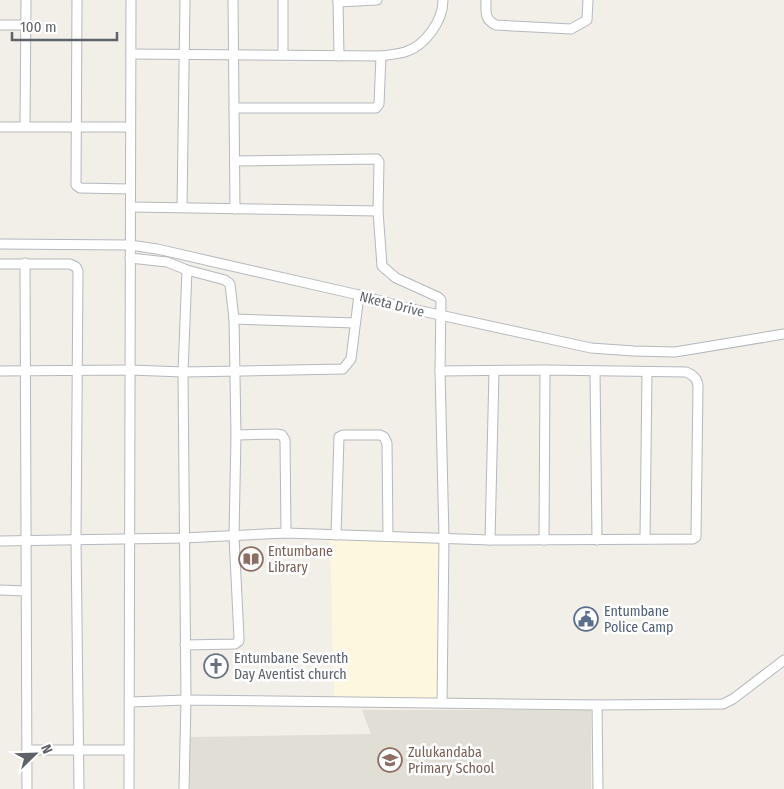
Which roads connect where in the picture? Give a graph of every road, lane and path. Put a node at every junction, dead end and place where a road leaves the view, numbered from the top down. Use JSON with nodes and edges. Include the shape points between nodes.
{"nodes":[{"id":1,"x":26,"y":0,"type":"edge"},
{"id":2,"x":77,"y":0,"type":"edge"},
{"id":3,"x":131,"y":0,"type":"edge"},
{"id":4,"x":184,"y":0,"type":"edge"},
{"id":5,"x":233,"y":0,"type":"edge"},
{"id":6,"x":283,"y":0,"type":"edge"},
{"id":7,"x":377,"y":0,"type":"edge"},
{"id":8,"x":443,"y":0,"type":"edge"},
{"id":9,"x":486,"y":0,"type":"edge"},
{"id":10,"x":588,"y":0,"type":"edge"},
{"id":11,"x":338,"y":1,"type":"edge"},
{"id":12,"x":0,"y":25,"type":"edge"},
{"id":13,"x":25,"y":26,"type":"junction"},
{"id":14,"x":132,"y":54,"type":"junction"},
{"id":15,"x":184,"y":55,"type":"junction"},
{"id":16,"x":283,"y":55,"type":"junction"},
{"id":17,"x":233,"y":56,"type":"junction"},
{"id":18,"x":339,"y":56,"type":"junction"},
{"id":19,"x":381,"y":56,"type":"junction"},
{"id":20,"x":234,"y":108,"type":"junction"},
{"id":21,"x":25,"y":126,"type":"junction"},
{"id":22,"x":76,"y":126,"type":"junction"},
{"id":23,"x":0,"y":127,"type":"edge"},
{"id":24,"x":130,"y":127,"type":"junction"},
{"id":25,"x":235,"y":161,"type":"junction"},
{"id":26,"x":130,"y":189,"type":"junction"},
{"id":27,"x":131,"y":207,"type":"junction"},
{"id":28,"x":182,"y":207,"type":"junction"},
{"id":29,"x":235,"y":209,"type":"junction"},
{"id":30,"x":378,"y":211,"type":"junction"},
{"id":31,"x":0,"y":244,"type":"edge"},
{"id":32,"x":130,"y":245,"type":"junction"},
{"id":33,"x":130,"y":258,"type":"junction"},
{"id":34,"x":25,"y":263,"type":"junction"},
{"id":35,"x":0,"y":264,"type":"edge"},
{"id":36,"x":187,"y":270,"type":"junction"},
{"id":37,"x":359,"y":296,"type":"junction"},
{"id":38,"x":441,"y":316,"type":"junction"},
{"id":39,"x":234,"y":319,"type":"junction"},
{"id":40,"x":355,"y":323,"type":"junction"},
{"id":41,"x":784,"y":334,"type":"edge"},
{"id":42,"x":26,"y":370,"type":"junction"},
{"id":43,"x":78,"y":370,"type":"junction"},
{"id":44,"x":130,"y":370,"type":"junction"},
{"id":45,"x":545,"y":370,"type":"junction"},
{"id":46,"x":0,"y":371,"type":"edge"},
{"id":47,"x":440,"y":371,"type":"junction"},
{"id":48,"x":494,"y":371,"type":"junction"},
{"id":49,"x":595,"y":371,"type":"junction"},
{"id":50,"x":183,"y":372,"type":"junction"},
{"id":51,"x":234,"y":372,"type":"junction"},
{"id":52,"x":647,"y":372,"type":"junction"},
{"id":53,"x":236,"y":435,"type":"junction"},
{"id":54,"x":286,"y":533,"type":"junction"},
{"id":55,"x":336,"y":535,"type":"junction"},
{"id":56,"x":234,"y":536,"type":"junction"},
{"id":57,"x":388,"y":536,"type":"junction"},
{"id":58,"x":183,"y":538,"type":"junction"},
{"id":59,"x":444,"y":538,"type":"junction"},
{"id":60,"x":76,"y":539,"type":"junction"},
{"id":61,"x":130,"y":539,"type":"junction"},
{"id":62,"x":645,"y":539,"type":"junction"},
{"id":63,"x":25,"y":540,"type":"junction"},
{"id":64,"x":490,"y":540,"type":"junction"},
{"id":65,"x":544,"y":540,"type":"junction"},
{"id":66,"x":597,"y":540,"type":"junction"},
{"id":67,"x":0,"y":541,"type":"edge"},
{"id":68,"x":0,"y":590,"type":"edge"},
{"id":69,"x":26,"y":591,"type":"junction"},
{"id":70,"x":185,"y":646,"type":"junction"},
{"id":71,"x":784,"y":660,"type":"edge"},
{"id":72,"x":186,"y":700,"type":"junction"},
{"id":73,"x":130,"y":702,"type":"junction"},
{"id":74,"x":442,"y":703,"type":"junction"},
{"id":75,"x":597,"y":705,"type":"junction"},
{"id":76,"x":27,"y":750,"type":"junction"},
{"id":77,"x":129,"y":750,"type":"junction"},
{"id":78,"x":78,"y":751,"type":"junction"},
{"id":79,"x":27,"y":789,"type":"edge"},
{"id":80,"x":79,"y":789,"type":"edge"},
{"id":81,"x":129,"y":789,"type":"edge"},
{"id":82,"x":184,"y":789,"type":"edge"},
{"id":83,"x":598,"y":789,"type":"edge"}],
"edges":[{"from":1,"to":13,"type":"street"},
{"from":2,"to":22,"type":"street"},
{"from":3,"to":14,"type":"street"},
{"from":4,"to":15,"type":"street"},
{"from":5,"to":17,"type":"street"},
{"from":6,"to":16,"type":"street"},
{"from":7,"to":11,"type":"street"},
{"from":8,"to":19,"type":"street","via":[[439,19],[429,37],[407,52]]},
{"from":9,"to":10,"type":"street","via":[[486,16],[491,23],[571,29],[587,20]]},
{"from":11,"to":18,"type":"street"},
{"from":12,"to":13,"type":"street"},
{"from":13,"to":21,"type":"street"},
{"from":14,"to":15,"type":"street"},
{"from":14,"to":24,"type":"street"},
{"from":15,"to":17,"type":"street"},
{"from":15,"to":28,"type":"street"},
{"from":16,"to":17,"type":"street"},
{"from":16,"to":18,"type":"street"},
{"from":17,"to":20,"type":"street"},
{"from":18,"to":19,"type":"street"},
{"from":19,"to":20,"type":"street","via":[[379,104],[376,108]]},
{"from":20,"to":25,"type":"street"},
{"from":21,"to":22,"type":"street"},
{"from":21,"to":23,"type":"street"},
{"from":22,"to":24,"type":"street"},
{"from":22,"to":26,"type":"street","via":[[76,185],[80,188]]},
{"from":24,"to":26,"type":"street"},
{"from":25,"to":29,"type":"street"},
{"from":25,"to":30,"type":"street","via":[[376,158],[379,162]]},
{"from":26,"to":27,"type":"street"},
{"from":27,"to":28,"type":"street"},
{"from":27,"to":32,"type":"street"},
{"from":28,"to":29,"type":"street"},
{"from":29,"to":30,"type":"street"},
{"from":30,"to":38,"type":"street","via":[[382,266],[396,278],[440,298]]},
{"from":31,"to":32,"type":"street","name":"Nketa Drive"},
{"from":32,"to":33,"type":"street"},
{"from":32,"to":37,"type":"street","name":"Nketa Drive"},
{"from":33,"to":36,"type":"street","via":[[167,262]]},
{"from":33,"to":44,"type":"street"},
{"from":34,"to":35,"type":"street"},
{"from":34,"to":42,"type":"street"},
{"from":34,"to":43,"type":"street","via":[[70,264],[78,271]]},
{"from":36,"to":39,"type":"street","via":[[228,282]]},
{"from":36,"to":50,"type":"street"},
{"from":37,"to":38,"type":"street","name":"Nketa Drive"},
{"from":37,"to":40,"type":"street"},
{"from":38,"to":41,"type":"street","name":"Nketa Drive","via":[[591,348],[634,351],[675,352]]},
{"from":38,"to":47,"type":"street"},
{"from":39,"to":40,"type":"street"},
{"from":39,"to":51,"type":"street"},
{"from":40,"to":51,"type":"street","via":[[351,359],[344,369]]},
{"from":42,"to":43,"type":"street"},
{"from":42,"to":46,"type":"street"},
{"from":42,"to":63,"type":"street"},
{"from":43,"to":44,"type":"street"},
{"from":43,"to":60,"type":"street"},
{"from":44,"to":50,"type":"street"},
{"from":44,"to":61,"type":"street"},
{"from":45,"to":48,"type":"street"},
{"from":45,"to":49,"type":"street"},
{"from":45,"to":65,"type":"street"},
{"from":47,"to":48,"type":"street"},
{"from":47,"to":59,"type":"street"},
{"from":48,"to":64,"type":"street"},
{"from":49,"to":52,"type":"street"},
{"from":49,"to":66,"type":"street"},
{"from":50,"to":51,"type":"street"},
{"from":50,"to":58,"type":"street"},
{"from":51,"to":53,"type":"street"},
{"from":52,"to":62,"type":"street"},
{"from":52,"to":62,"type":"street","via":[[686,372],[694,377],[698,386],[699,413],[696,537]]},
{"from":53,"to":54,"type":"street","via":[[276,434],[285,440]]},
{"from":53,"to":56,"type":"street"},
{"from":54,"to":55,"type":"street"},
{"from":54,"to":56,"type":"street"},
{"from":55,"to":57,"type":"street"},
{"from":55,"to":57,"type":"street","via":[[339,436],[380,435],[387,443]]},
{"from":56,"to":58,"type":"street"},
{"from":56,"to":70,"type":"street","via":[[239,641],[235,644]]},
{"from":57,"to":59,"type":"street"},
{"from":58,"to":61,"type":"street"},
{"from":58,"to":70,"type":"street"},
{"from":59,"to":64,"type":"street"},
{"from":59,"to":74,"type":"street"},
{"from":60,"to":61,"type":"street"},
{"from":60,"to":63,"type":"street"},
{"from":60,"to":78,"type":"street"},
{"from":61,"to":73,"type":"street"},
{"from":62,"to":66,"type":"street"},
{"from":63,"to":67,"type":"street"},
{"from":63,"to":69,"type":"street"},
{"from":64,"to":65,"type":"street"},
{"from":65,"to":66,"type":"street"},
{"from":68,"to":69,"type":"street"},
{"from":69,"to":76,"type":"street"},
{"from":70,"to":72,"type":"street"},
{"from":71,"to":75,"type":"street","via":[[723,704]]},
{"from":72,"to":73,"type":"street"},
{"from":72,"to":74,"type":"street"},
{"from":72,"to":82,"type":"street"},
{"from":73,"to":77,"type":"street"},
{"from":74,"to":75,"type":"street"},
{"from":75,"to":83,"type":"street"},
{"from":76,"to":78,"type":"street"},
{"from":76,"to":79,"type":"street"},
{"from":77,"to":78,"type":"street"},
{"from":77,"to":81,"type":"street"},
{"from":78,"to":80,"type":"street"}]}
